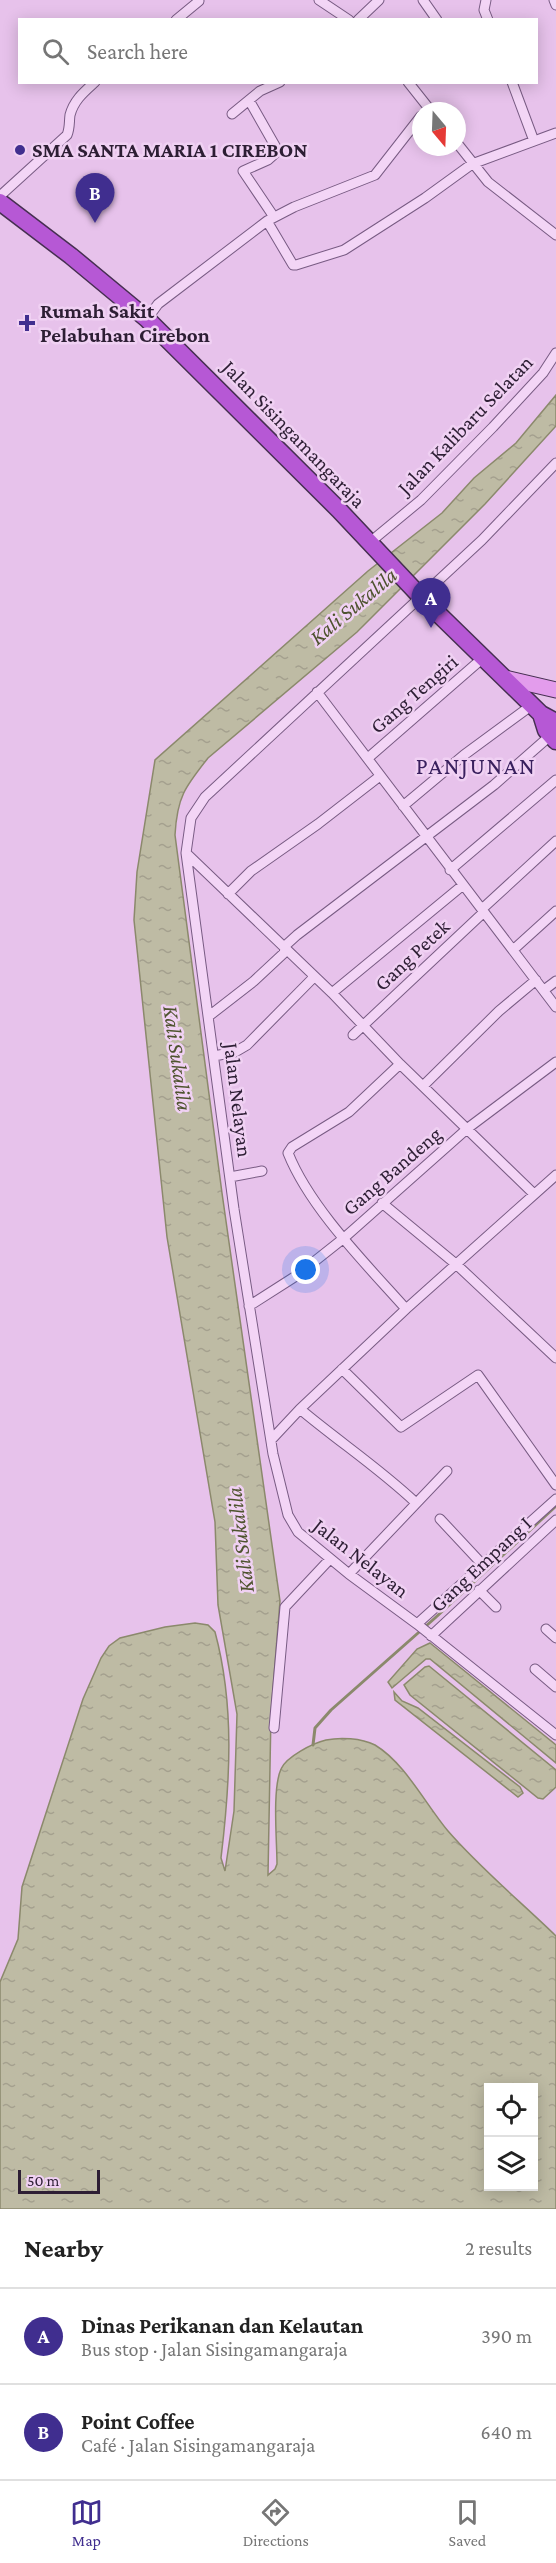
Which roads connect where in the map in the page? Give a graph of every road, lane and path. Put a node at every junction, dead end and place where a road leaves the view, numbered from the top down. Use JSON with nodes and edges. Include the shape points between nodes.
{"nodes":[{"id":1,"x":319,"y":0,"type":"edge"},
{"id":2,"x":379,"y":0,"type":"edge"},
{"id":3,"x":423,"y":0,"type":"edge"},
{"id":4,"x":486,"y":0,"type":"edge"},
{"id":5,"x":554,"y":0,"type":"edge"},
{"id":6,"x":199,"y":1,"type":"edge"},
{"id":7,"x":556,"y":5,"type":"edge"},
{"id":8,"x":178,"y":18,"type":"edge"},
{"id":9,"x":346,"y":18,"type":"edge"},
{"id":10,"x":360,"y":18,"type":"edge"},
{"id":11,"x":436,"y":18,"type":"edge"},
{"id":12,"x":487,"y":18,"type":"edge"},
{"id":13,"x":93,"y":84,"type":"edge"},
{"id":14,"x":276,"y":84,"type":"edge"},
{"id":15,"x":410,"y":84,"type":"edge"},
{"id":16,"x":513,"y":84,"type":"edge"},
{"id":17,"x":249,"y":100,"type":"junction"},
{"id":18,"x":423,"y":102,"type":"edge"},
{"id":19,"x":232,"y":114,"type":"dead end"},
{"id":20,"x":412,"y":128,"type":"edge"},
{"id":21,"x":556,"y":133,"type":"edge"},
{"id":22,"x":534,"y":141,"type":"junction"},
{"id":23,"x":466,"y":156,"type":"edge"},
{"id":24,"x":472,"y":164,"type":"junction"},
{"id":25,"x":0,"y":196,"type":"edge"},
{"id":26,"x":0,"y":202,"type":"edge"},
{"id":27,"x":270,"y":219,"type":"junction"},
{"id":28,"x":556,"y":235,"type":"edge"},
{"id":29,"x":147,"y":319,"type":"junction"},
{"id":30,"x":556,"y":353,"type":"edge"},
{"id":31,"x":556,"y":463,"type":"edge"},
{"id":32,"x":373,"y":548,"type":"junction"},
{"id":33,"x":415,"y":590,"type":"junction"},
{"id":34,"x":483,"y":657,"type":"junction"},
{"id":35,"x":505,"y":678,"type":"junction"},
{"id":36,"x":556,"y":690,"type":"edge"},
{"id":37,"x":317,"y":692,"type":"junction"},
{"id":38,"x":547,"y":723,"type":"edge"},
{"id":39,"x":368,"y":758,"type":"junction"},
{"id":40,"x":380,"y":776,"type":"junction"},
{"id":41,"x":556,"y":780,"type":"edge"},
{"id":42,"x":403,"y":806,"type":"junction"},
{"id":43,"x":425,"y":837,"type":"junction"},
{"id":44,"x":556,"y":841,"type":"edge"},
{"id":45,"x":186,"y":853,"type":"junction"},
{"id":46,"x":450,"y":870,"type":"junction"},
{"id":47,"x":463,"y":885,"type":"junction"},
{"id":48,"x":228,"y":894,"type":"junction"},
{"id":49,"x":483,"y":911,"type":"junction"},
{"id":50,"x":556,"y":911,"type":"edge"},
{"id":51,"x":286,"y":949,"type":"junction"},
{"id":52,"x":513,"y":950,"type":"junction"},
{"id":53,"x":314,"y":977,"type":"junction"},
{"id":54,"x":536,"y":980,"type":"junction"},
{"id":55,"x":556,"y":981,"type":"edge"},
{"id":56,"x":544,"y":990,"type":"junction"},
{"id":57,"x":332,"y":993,"type":"junction"},
{"id":58,"x":556,"y":1007,"type":"edge"},
{"id":59,"x":210,"y":1016,"type":"junction"},
{"id":60,"x":363,"y":1024,"type":"junction"},
{"id":61,"x":353,"y":1035,"type":"dead end"},
{"id":62,"x":214,"y":1056,"type":"junction"},
{"id":63,"x":556,"y":1062,"type":"edge"},
{"id":64,"x":400,"y":1064,"type":"junction"},
{"id":65,"x":423,"y":1086,"type":"junction"},
{"id":66,"x":468,"y":1128,"type":"junction"},
{"id":67,"x":262,"y":1171,"type":"dead end"},
{"id":68,"x":556,"y":1175,"type":"edge"},
{"id":69,"x":230,"y":1177,"type":"junction"},
{"id":70,"x":548,"y":1182,"type":"junction"},
{"id":71,"x":556,"y":1190,"type":"edge"},
{"id":72,"x":534,"y":1194,"type":"junction"},
{"id":73,"x":382,"y":1203,"type":"junction"},
{"id":74,"x":344,"y":1238,"type":"junction"},
{"id":75,"x":457,"y":1265,"type":"junction"},
{"id":76,"x":249,"y":1306,"type":"junction"},
{"id":77,"x":406,"y":1309,"type":"junction"},
{"id":78,"x":556,"y":1358,"type":"edge"},
{"id":79,"x":342,"y":1369,"type":"junction"},
{"id":80,"x":300,"y":1409,"type":"junction"},
{"id":81,"x":271,"y":1440,"type":"junction"},
{"id":82,"x":447,"y":1471,"type":"dead end"},
{"id":83,"x":556,"y":1485,"type":"edge"},
{"id":84,"x":556,"y":1499,"type":"edge"},
{"id":85,"x":415,"y":1502,"type":"junction"},
{"id":86,"x":440,"y":1519,"type":"dead end"},
{"id":87,"x":556,"y":1520,"type":"edge"},
{"id":88,"x":330,"y":1558,"type":"junction"},
{"id":89,"x":482,"y":1564,"type":"junction"},
{"id":90,"x":349,"y":1574,"type":"junction"},
{"id":91,"x":480,"y":1580,"type":"junction"},
{"id":92,"x":496,"y":1606,"type":"dead end"},
{"id":93,"x":418,"y":1625,"type":"junction"},
{"id":94,"x":546,"y":1629,"type":"dead end"},
{"id":95,"x":429,"y":1635,"type":"junction"},
{"id":96,"x":556,"y":1638,"type":"edge"},
{"id":97,"x":535,"y":1669,"type":"dead end"},
{"id":98,"x":556,"y":1688,"type":"edge"},
{"id":99,"x":556,"y":1695,"type":"edge"},
{"id":100,"x":274,"y":1728,"type":"dead end"},
{"id":101,"x":556,"y":1735,"type":"edge"}],
"edges":[{"from":1,"to":9,"type":"street"},
{"from":2,"to":10,"type":"street"},
{"from":3,"to":11,"type":"street"},
{"from":4,"to":12,"type":"street"},
{"from":5,"to":7,"type":"street"},
{"from":6,"to":8,"type":"street"},
{"from":13,"to":25,"type":"street","via":[[76,101],[67,135]]},
{"from":14,"to":17,"type":"street"},
{"from":15,"to":18,"type":"street"},
{"from":16,"to":22,"type":"street"},
{"from":17,"to":19,"type":"street"},
{"from":17,"to":27,"type":"street","via":[[278,151],[243,171]]},
{"from":20,"to":27,"type":"street","via":[[375,175]]},
{"from":21,"to":22,"type":"street"},
{"from":22,"to":24,"type":"street"},
{"from":23,"to":24,"type":"street"},
{"from":24,"to":27,"type":"street","via":[[350,246],[296,265]]},
{"from":24,"to":28,"type":"street","via":[[504,196]]},
{"from":26,"to":29,"type":"highway","name":"Jalan Sisingamangaraja"},
{"from":27,"to":29,"type":"street","via":[[158,304]]},
{"from":29,"to":32,"type":"highway","name":"Jalan Sisingamangaraja"},
{"from":30,"to":32,"type":"street","name":"Jalan Kalibaru Selatan","via":[[493,428]]},
{"from":31,"to":33,"type":"street","name":"Jalan Nelayan","via":[[482,540]]},
{"from":32,"to":33,"type":"highway","name":"Jalan Sisingamangaraja"},
{"from":33,"to":34,"type":"highway","name":"Jalan Sisingamangaraja"},
{"from":33,"to":37,"type":"street","name":"Jalan Nelayan"},
{"from":34,"to":35,"type":"highway","name":"Jalan Sisingamangaraja"},
{"from":34,"to":39,"type":"street","name":"Gang Tengiri"},
{"from":35,"to":36,"type":"main road"},
{"from":35,"to":38,"type":"highway","name":"Jalan Sisingamangaraja"},
{"from":37,"to":39,"type":"street"},
{"from":37,"to":45,"type":"street","name":"Jalan Nelayan","via":[[198,806],[191,818]]},
{"from":38,"to":42,"type":"street","via":[[463,756]]},
{"from":38,"to":43,"type":"street","via":[[515,769]]},
{"from":39,"to":40,"type":"street"},
{"from":40,"to":42,"type":"street"},
{"from":40,"to":48,"type":"street","via":[[251,871]]},
{"from":41,"to":46,"type":"street"},
{"from":42,"to":43,"type":"street"},
{"from":43,"to":46,"type":"street"},
{"from":43,"to":51,"type":"street","via":[[297,935]]},
{"from":44,"to":49,"type":"street","name":"Gang Petek"},
{"from":45,"to":48,"type":"street"},
{"from":45,"to":59,"type":"street","name":"Jalan Nelayan"},
{"from":46,"to":47,"type":"street"},
{"from":47,"to":49,"type":"street"},
{"from":47,"to":57,"type":"street"},
{"from":48,"to":51,"type":"street"},
{"from":49,"to":52,"type":"street"},
{"from":49,"to":60,"type":"street","name":"Gang Petek"},
{"from":50,"to":52,"type":"street"},
{"from":51,"to":53,"type":"street"},
{"from":51,"to":59,"type":"street"},
{"from":52,"to":54,"type":"street"},
{"from":53,"to":57,"type":"street"},
{"from":53,"to":62,"type":"street","via":[[247,1045]]},
{"from":54,"to":56,"type":"street"},
{"from":54,"to":65,"type":"street"},
{"from":55,"to":56,"type":"street"},
{"from":56,"to":58,"type":"street"},
{"from":57,"to":60,"type":"street"},
{"from":59,"to":62,"type":"street","name":"Jalan Nelayan"},
{"from":60,"to":61,"type":"street","name":"Gang Petek"},
{"from":60,"to":64,"type":"street"},
{"from":62,"to":69,"type":"street","name":"Jalan Nelayan"},
{"from":63,"to":66,"type":"street","name":"Gang Bandeng"},
{"from":64,"to":65,"type":"street"},
{"from":64,"to":74,"type":"street","via":[[349,1112],[288,1153],[305,1185]]},
{"from":65,"to":66,"type":"street"},
{"from":66,"to":72,"type":"street"},
{"from":66,"to":73,"type":"street","name":"Gang Bandeng"},
{"from":67,"to":69,"type":"street"},
{"from":68,"to":70,"type":"street"},
{"from":69,"to":76,"type":"street","name":"Jalan Nelayan"},
{"from":70,"to":71,"type":"street"},
{"from":70,"to":72,"type":"street"},
{"from":72,"to":75,"type":"street"},
{"from":73,"to":74,"type":"street","name":"Gang Bandeng"},
{"from":73,"to":75,"type":"street"},
{"from":74,"to":76,"type":"street","name":"Gang Bandeng"},
{"from":74,"to":77,"type":"street"},
{"from":75,"to":77,"type":"street"},
{"from":75,"to":78,"type":"street"},
{"from":76,"to":81,"type":"street","name":"Jalan Nelayan"},
{"from":77,"to":79,"type":"street"},
{"from":79,"to":80,"type":"street"},
{"from":79,"to":83,"type":"street","via":[[401,1428],[477,1375]]},
{"from":80,"to":81,"type":"street"},
{"from":80,"to":85,"type":"street"},
{"from":81,"to":88,"type":"street","name":"Jalan Nelayan","via":[[288,1515],[298,1532]]},
{"from":82,"to":85,"type":"street"},
{"from":84,"to":89,"type":"street"},
{"from":85,"to":90,"type":"street"},
{"from":86,"to":89,"type":"street"},
{"from":87,"to":91,"type":"street","name":"Gang Empang I"},
{"from":88,"to":90,"type":"street","name":"Jalan Nelayan"},
{"from":88,"to":100,"type":"street","via":[[283,1611]]},
{"from":89,"to":91,"type":"street"},
{"from":90,"to":93,"type":"street","name":"Jalan Nelayan"},
{"from":91,"to":92,"type":"street"},
{"from":91,"to":93,"type":"street"},
{"from":91,"to":95,"type":"street","name":"Gang Empang I"},
{"from":93,"to":95,"type":"street","name":"Jalan Nelayan"},
{"from":94,"to":96,"type":"street"},
{"from":95,"to":101,"type":"street","name":"Jalan Nelayan"},
{"from":97,"to":98,"type":"street"},
{"from":98,"to":99,"type":"street"}]}
